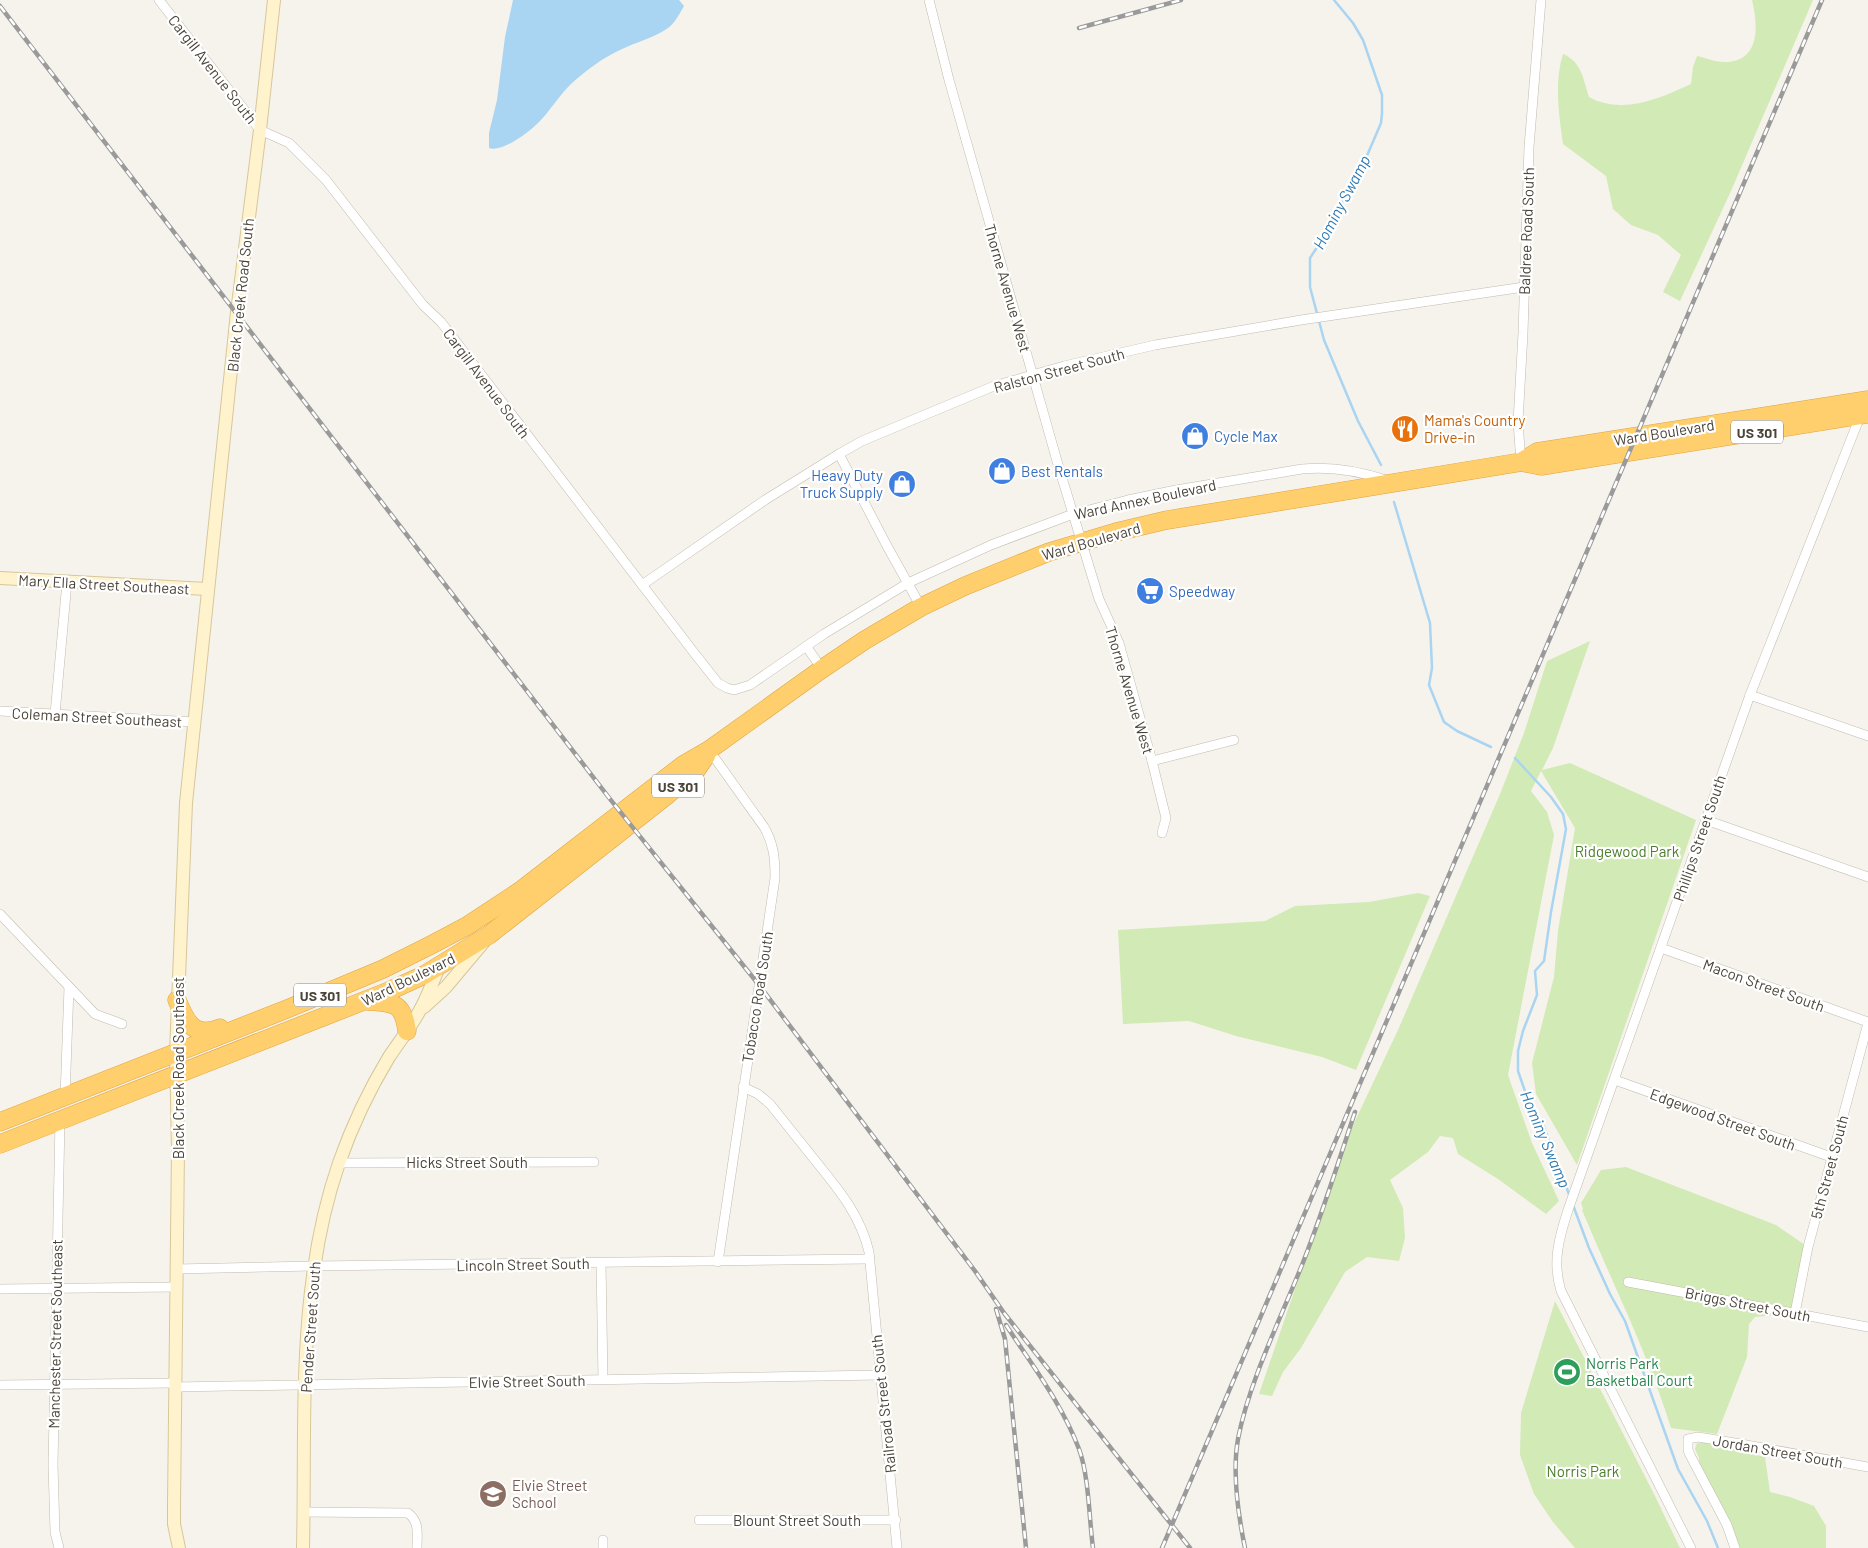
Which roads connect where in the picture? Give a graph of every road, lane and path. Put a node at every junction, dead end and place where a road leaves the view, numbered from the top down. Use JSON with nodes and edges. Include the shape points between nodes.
{"nodes":[{"id":1,"x":159,"y":0,"type":"edge"},
{"id":2,"x":274,"y":0,"type":"edge"},
{"id":3,"x":929,"y":0,"type":"edge"},
{"id":4,"x":1540,"y":0,"type":"edge"},
{"id":5,"x":260,"y":130,"type":"junction"},
{"id":6,"x":1524,"y":287,"type":"junction"},
{"id":7,"x":1034,"y":375,"type":"junction"},
{"id":8,"x":1866,"y":407,"type":"edge"},
{"id":9,"x":839,"y":454,"type":"junction"},
{"id":10,"x":1521,"y":462,"type":"junction"},
{"id":11,"x":1392,"y":482,"type":"junction"},
{"id":12,"x":1073,"y":514,"type":"junction"},
{"id":13,"x":1081,"y":542,"type":"junction"},
{"id":14,"x":0,"y":578,"type":"edge"},
{"id":15,"x":67,"y":582,"type":"junction"},
{"id":16,"x":908,"y":584,"type":"junction"},
{"id":17,"x":642,"y":585,"type":"junction"},
{"id":18,"x":207,"y":589,"type":"junction"},
{"id":19,"x":921,"y":607,"type":"junction"},
{"id":20,"x":806,"y":646,"type":"junction"},
{"id":21,"x":822,"y":668,"type":"junction"},
{"id":22,"x":1750,"y":695,"type":"junction"},
{"id":23,"x":0,"y":711,"type":"edge"},
{"id":24,"x":55,"y":714,"type":"junction"},
{"id":25,"x":194,"y":722,"type":"junction"},
{"id":26,"x":1868,"y":736,"type":"edge"},
{"id":27,"x":1234,"y":740,"type":"dead end"},
{"id":28,"x":709,"y":750,"type":"junction"},
{"id":29,"x":1152,"y":761,"type":"junction"},
{"id":30,"x":1706,"y":820,"type":"junction"},
{"id":31,"x":1162,"y":834,"type":"dead end"},
{"id":32,"x":1868,"y":876,"type":"edge"},
{"id":33,"x":0,"y":914,"type":"edge"},
{"id":34,"x":459,"y":930,"type":"junction"},
{"id":35,"x":489,"y":935,"type":"junction"},
{"id":36,"x":1661,"y":948,"type":"junction"},
{"id":37,"x":440,"y":965,"type":"junction"},
{"id":38,"x":359,"y":979,"type":"junction"},
{"id":39,"x":69,"y":987,"type":"junction"},
{"id":40,"x":177,"y":1000,"type":"junction"},
{"id":41,"x":365,"y":1001,"type":"junction"},
{"id":42,"x":420,"y":1010,"type":"junction"},
{"id":43,"x":1868,"y":1022,"type":"edge"},
{"id":44,"x":122,"y":1024,"type":"dead end"},
{"id":45,"x":245,"y":1025,"type":"junction"},
{"id":46,"x":407,"y":1030,"type":"junction"},
{"id":47,"x":176,"y":1064,"type":"junction"},
{"id":48,"x":1614,"y":1080,"type":"junction"},
{"id":49,"x":743,"y":1087,"type":"junction"},
{"id":50,"x":65,"y":1097,"type":"junction"},
{"id":51,"x":60,"y":1120,"type":"junction"},
{"id":52,"x":0,"y":1122,"type":"edge"},
{"id":53,"x":0,"y":1143,"type":"edge"},
{"id":54,"x":1831,"y":1157,"type":"junction"},
{"id":55,"x":339,"y":1162,"type":"junction"},
{"id":56,"x":594,"y":1162,"type":"dead end"},
{"id":57,"x":869,"y":1259,"type":"junction"},
{"id":58,"x":718,"y":1262,"type":"junction"},
{"id":59,"x":601,"y":1263,"type":"junction"},
{"id":60,"x":313,"y":1266,"type":"junction"},
{"id":61,"x":176,"y":1270,"type":"junction"},
{"id":62,"x":1628,"y":1282,"type":"dead end"},
{"id":63,"x":176,"y":1286,"type":"junction"},
{"id":64,"x":56,"y":1288,"type":"junction"},
{"id":65,"x":0,"y":1289,"type":"edge"},
{"id":66,"x":1796,"y":1313,"type":"junction"},
{"id":67,"x":1868,"y":1327,"type":"edge"},
{"id":68,"x":880,"y":1375,"type":"junction"},
{"id":69,"x":603,"y":1379,"type":"junction"},
{"id":70,"x":54,"y":1384,"type":"junction"},
{"id":71,"x":0,"y":1385,"type":"edge"},
{"id":72,"x":175,"y":1385,"type":"junction"},
{"id":73,"x":306,"y":1385,"type":"junction"},
{"id":74,"x":1868,"y":1467,"type":"edge"},
{"id":75,"x":304,"y":1512,"type":"junction"},
{"id":76,"x":699,"y":1520,"type":"dead end"},
{"id":77,"x":896,"y":1520,"type":"junction"},
{"id":78,"x":60,"y":1548,"type":"edge"},
{"id":79,"x":179,"y":1548,"type":"edge"},
{"id":80,"x":303,"y":1548,"type":"edge"},
{"id":81,"x":417,"y":1548,"type":"edge"},
{"id":82,"x":897,"y":1548,"type":"edge"},
{"id":83,"x":1691,"y":1548,"type":"edge"},
{"id":84,"x":1736,"y":1548,"type":"edge"}],
"edges":[{"from":1,"to":5,"type":"street","name":"Cargill Avenue South"},
{"from":2,"to":5,"type":"street","name":"Black Creek Road South"},
{"from":3,"to":7,"type":"street","name":"Thorne Avenue West"},
{"from":4,"to":6,"type":"street","name":"Baldree Road South","via":[[1529,147]]},
{"from":5,"to":17,"type":"street","name":"Cargill Avenue South","via":[[289,143],[326,180],[423,305],[441,322]]},
{"from":5,"to":18,"type":"street","name":"Black Creek Road South"},
{"from":6,"to":7,"type":"street","name":"Ralston Street South","via":[[1155,345]]},
{"from":6,"to":10,"type":"street","name":"Baldree Road South","via":[[1518,422]]},
{"from":7,"to":9,"type":"street","name":"Ralston Street South","via":[[937,408]]},
{"from":7,"to":12,"type":"street","name":"Thorne Avenue West"},
{"from":8,"to":10,"type":"highway","name":"Ward Boulevard","number":"US 301","via":[[1537,452]]},
{"from":8,"to":22,"type":"street","name":"Phillips Street South"},
{"from":9,"to":16,"type":"street"},
{"from":9,"to":17,"type":"street","name":"Ralston Street South","via":[[765,500]]},
{"from":10,"to":11,"type":"highway","name":"Ward Boulevard"},
{"from":11,"to":12,"type":"street","name":"Ward Annex Boulevard","via":[[1337,469],[1302,469],[1176,490]]},
{"from":11,"to":13,"type":"highway","name":"Ward Boulevard","via":[[1177,518]]},
{"from":12,"to":13,"type":"street","name":"Thorne Avenue West"},
{"from":12,"to":16,"type":"street","name":"Ward Annex Boulevard","via":[[991,545]]},
{"from":13,"to":19,"type":"highway","name":"Ward Boulevard","via":[[997,572]]},
{"from":13,"to":29,"type":"street","name":"Thorne Avenue West","via":[[1099,599],[1119,643]]},
{"from":14,"to":15,"type":"street","name":"Mary Ella Street Southeast"},
{"from":15,"to":18,"type":"street","name":"Mary Ella Street Southeast"},
{"from":15,"to":24,"type":"street"},
{"from":16,"to":19,"type":"street"},
{"from":16,"to":20,"type":"street","name":"Ward Annex Boulevard"},
{"from":17,"to":20,"type":"street","name":"Cargill Avenue South","via":[[718,683],[727,688],[734,690],[750,685]]},
{"from":18,"to":25,"type":"street","name":"Black Creek Road Southeast"},
{"from":19,"to":21,"type":"highway","name":"Ward Boulevard"},
{"from":20,"to":21,"type":"street"},
{"from":21,"to":28,"type":"highway","name":"Ward Boulevard"},
{"from":22,"to":26,"type":"street"},
{"from":22,"to":30,"type":"street","name":"Phillips Street South"},
{"from":23,"to":24,"type":"street","name":"Coleman Street Southeast"},
{"from":24,"to":25,"type":"street","name":"Coleman Street Southeast"},
{"from":25,"to":40,"type":"street","name":"Black Creek Road Southeast","via":[[186,803]]},
{"from":27,"to":29,"type":"street"},
{"from":28,"to":34,"type":"highway","name":"Ward Boulevard","number":"US 301","via":[[683,765],[520,891]]},
{"from":28,"to":35,"type":"highway","name":"Ward Boulevard","number":"US 301","via":[[697,768],[666,796]]},
{"from":28,"to":49,"type":"street","name":"Tobacco Road South","via":[[771,838],[775,858],[775,878]]},
{"from":29,"to":31,"type":"street","name":"Thorne Avenue West","via":[[1166,818]]},
{"from":30,"to":32,"type":"street"},
{"from":30,"to":36,"type":"street","name":"Phillips Street South"},
{"from":33,"to":39,"type":"street"},
{"from":34,"to":37,"type":"highway"},
{"from":34,"to":38,"type":"highway","name":"Ward Boulevard","number":"US 301"},
{"from":35,"to":37,"type":"highway","name":"Ward Boulevard","number":"US 301"},
{"from":35,"to":42,"type":"street","name":"Pender Street South","via":[[446,987]]},
{"from":36,"to":43,"type":"street","name":"Macon Street South"},
{"from":36,"to":48,"type":"street","name":"Phillips Street South"},
{"from":37,"to":41,"type":"highway","name":"Ward Boulevard","number":"US 301"},
{"from":37,"to":42,"type":"street","name":"Pender Street South"},
{"from":38,"to":45,"type":"highway","name":"Ward Boulevard","number":"US 301"},
{"from":38,"to":47,"type":"highway","via":[[305,1011]]},
{"from":39,"to":44,"type":"street","via":[[95,1014]]},
{"from":39,"to":50,"type":"street"},
{"from":40,"to":45,"type":"highway","via":[[187,1021],[198,1031],[212,1032],[231,1024]]},
{"from":40,"to":47,"type":"street","name":"Black Creek Road Southeast"},
{"from":41,"to":46,"type":"highway","via":[[396,1005],[405,1016]]},
{"from":41,"to":47,"type":"highway","name":"Ward Boulevard","number":"US 301"},
{"from":42,"to":46,"type":"street","name":"Pender Street South"},
{"from":43,"to":54,"type":"street","name":"5th Street South"},
{"from":45,"to":47,"type":"highway","name":"Ward Boulevard","number":"US 301"},
{"from":46,"to":55,"type":"street","name":"Pender Street South","via":[[364,1100]]},
{"from":47,"to":50,"type":"highway","name":"Ward Boulevard","number":"US 301"},
{"from":47,"to":51,"type":"highway","name":"Ward Boulevard","number":"US 301","via":[[138,1088]]},
{"from":47,"to":53,"type":"highway","via":[[26,1125]]},
{"from":47,"to":61,"type":"street","name":"Black Creek Road Southeast"},
{"from":48,"to":54,"type":"street","name":"Edgewood Street South"},
{"from":48,"to":83,"type":"street","name":"Phillips Street South","via":[[1562,1228],[1557,1248],[1558,1282]]},
{"from":49,"to":57,"type":"street","name":"Railroad Street South","via":[[770,1104],[845,1199],[865,1235]]},
{"from":49,"to":58,"type":"street","name":"Tobacco Road South"},
{"from":50,"to":52,"type":"highway","name":"Ward Boulevard","number":"US 301"},
{"from":51,"to":53,"type":"highway","name":"Ward Boulevard","number":"US 301"},
{"from":51,"to":64,"type":"street","name":"Manchester Street Southeast"},
{"from":54,"to":66,"type":"street","name":"5th Street South","via":[[1808,1247]]},
{"from":55,"to":56,"type":"street","name":"Hicks Street South"},
{"from":55,"to":60,"type":"street","name":"Pender Street South"},
{"from":57,"to":58,"type":"street","name":"Lincoln Street South"},
{"from":57,"to":68,"type":"street","name":"Railroad Street South"},
{"from":58,"to":59,"type":"street","name":"Lincoln Street South"},
{"from":59,"to":60,"type":"street","name":"Lincoln Street South"},
{"from":59,"to":69,"type":"street"},
{"from":60,"to":61,"type":"street","name":"Lincoln Street South"},
{"from":60,"to":73,"type":"street","name":"Pender Street South","via":[[307,1324]]},
{"from":61,"to":63,"type":"street","name":"Black Creek Road Southeast"},
{"from":62,"to":66,"type":"street","name":"Briggs Street South"},
{"from":63,"to":64,"type":"street"},
{"from":63,"to":72,"type":"street","name":"Black Creek Road Southeast"},
{"from":64,"to":65,"type":"street"},
{"from":64,"to":70,"type":"street","name":"Manchester Street Southeast"},
{"from":66,"to":67,"type":"street","name":"Briggs Street South"},
{"from":68,"to":69,"type":"street","name":"Elvie Street South"},
{"from":68,"to":77,"type":"street","name":"Railroad Street South"},
{"from":69,"to":73,"type":"street","name":"Elvie Street South"},
{"from":70,"to":71,"type":"street","name":"Elvie Street South"},
{"from":70,"to":72,"type":"street","name":"Elvie Street South"},
{"from":70,"to":78,"type":"street","name":"Manchester Street Southeast","via":[[55,1532]]},
{"from":72,"to":73,"type":"street","name":"Elvie Street South"},
{"from":72,"to":79,"type":"street","name":"Black Creek Road Southeast","via":[[174,1524]]},
{"from":73,"to":75,"type":"street","name":"Pender Street South"},
{"from":74,"to":84,"type":"street","name":"Jordan Street South","via":[[1732,1442],[1698,1437],[1688,1439],[1690,1455]]},
{"from":75,"to":80,"type":"street","name":"Pender Street South"},
{"from":75,"to":81,"type":"street","via":[[408,1513],[417,1524]]},
{"from":76,"to":77,"type":"street","name":"Blount Street South"},
{"from":77,"to":82,"type":"street","name":"Railroad Street South"}]}
